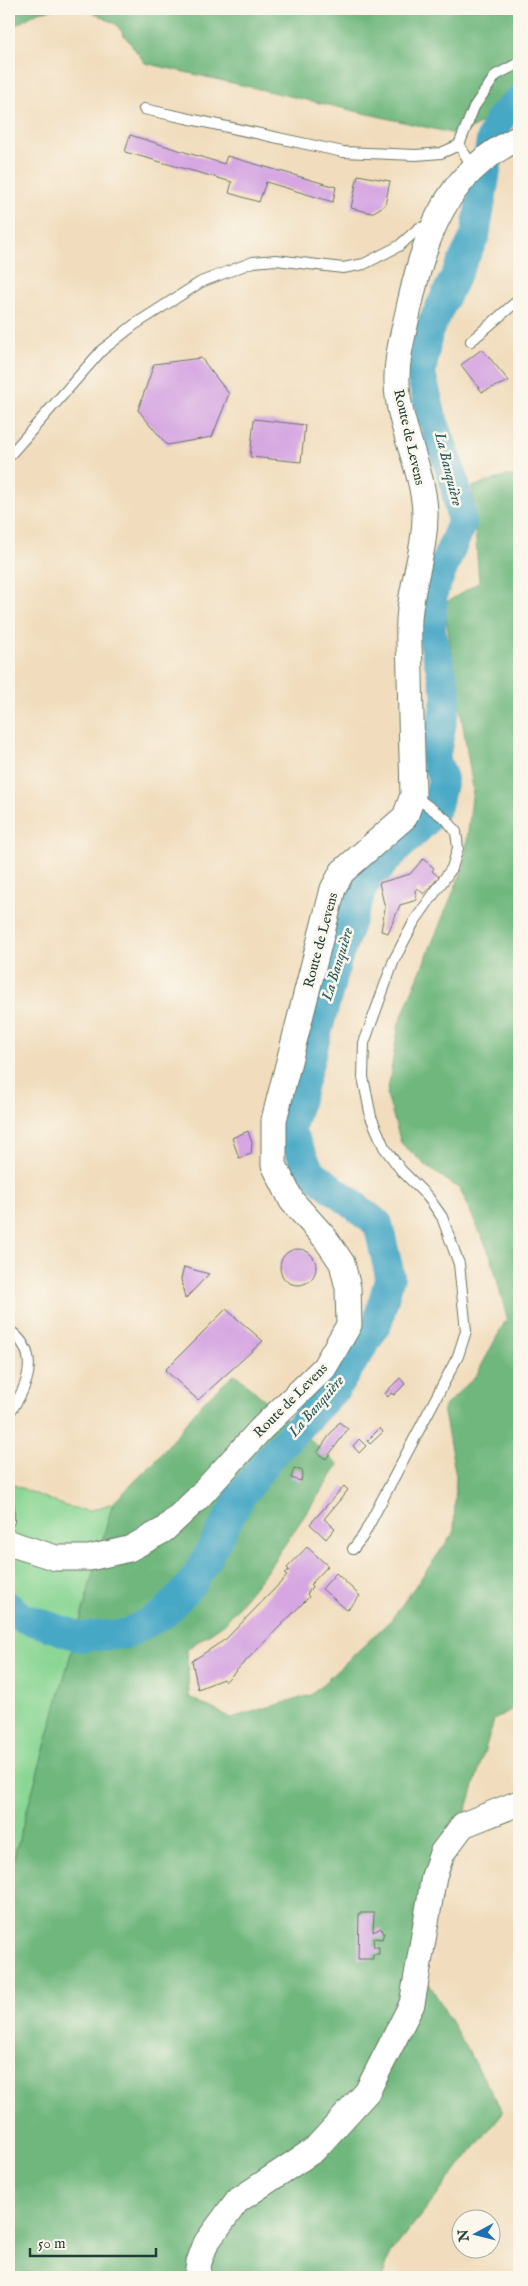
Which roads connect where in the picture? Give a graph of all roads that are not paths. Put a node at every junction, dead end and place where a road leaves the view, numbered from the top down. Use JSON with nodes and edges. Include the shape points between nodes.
{"nodes":[{"id":1,"x":519,"y":63,"type":"edge"},
{"id":2,"x":144,"y":109,"type":"dead end"},
{"id":3,"x":519,"y":138,"type":"edge"},
{"id":4,"x":456,"y":147,"type":"junction"},
{"id":5,"x":473,"y":167,"type":"junction"},
{"id":6,"x":433,"y":226,"type":"junction"},
{"id":7,"x":519,"y":304,"type":"edge"},
{"id":8,"x":470,"y":341,"type":"dead end"},
{"id":9,"x":9,"y":456,"type":"edge"},
{"id":10,"x":417,"y":798,"type":"junction"},
{"id":11,"x":9,"y":1330,"type":"edge"},
{"id":12,"x":9,"y":1413,"type":"edge"},
{"id":13,"x":9,"y":1506,"type":"edge"},
{"id":14,"x":9,"y":1521,"type":"edge"},
{"id":15,"x":9,"y":1543,"type":"edge"},
{"id":16,"x":353,"y":1548,"type":"dead end"},
{"id":17,"x":519,"y":1803,"type":"edge"},
{"id":18,"x":197,"y":2277,"type":"edge"}],
"edges":[{"from":1,"to":4,"type":"lane","via":[[496,75],[474,107]]},
{"from":2,"to":4,"type":"lane","via":[[343,152],[416,155],[441,153]]},
{"from":3,"to":5,"type":"street","name":"Route de Levens","via":[[503,145]]},
{"from":4,"to":5,"type":"lane"},
{"from":5,"to":6,"type":"street","name":"Route de Levens","via":[[454,190]]},
{"from":6,"to":9,"type":"lane","via":[[419,228],[399,246],[364,264],[343,268],[276,260],[253,262],[201,282],[102,350]]},
{"from":6,"to":10,"type":"street","name":"Route de Levens","via":[[419,263],[398,359],[397,383],[403,421],[422,484],[425,513],[409,622]]},
{"from":7,"to":8,"type":"lane","via":[[514,303]]},
{"from":10,"to":15,"type":"street","name":"Route de Levens","via":[[405,817],[342,872],[333,889],[274,1120],[274,1165],[292,1201],[326,1238],[342,1263],[348,1288],[349,1325],[324,1368],[164,1530],[129,1548],[89,1558],[56,1558]]},
{"from":10,"to":16,"type":"lane","via":[[447,820],[456,832],[458,848],[452,868],[414,922],[394,960],[364,1043],[362,1077],[371,1117],[384,1147],[442,1217],[459,1264],[466,1330],[458,1356],[363,1536]]},
{"from":11,"to":12,"type":"lane","via":[[24,1349],[29,1370],[26,1387]]},
{"from":13,"to":14,"type":"lane"},
{"from":17,"to":18,"type":"street","via":[[463,1825],[442,1853],[434,1876],[412,2004],[367,2092],[314,2150],[237,2202],[206,2243]]}]}
